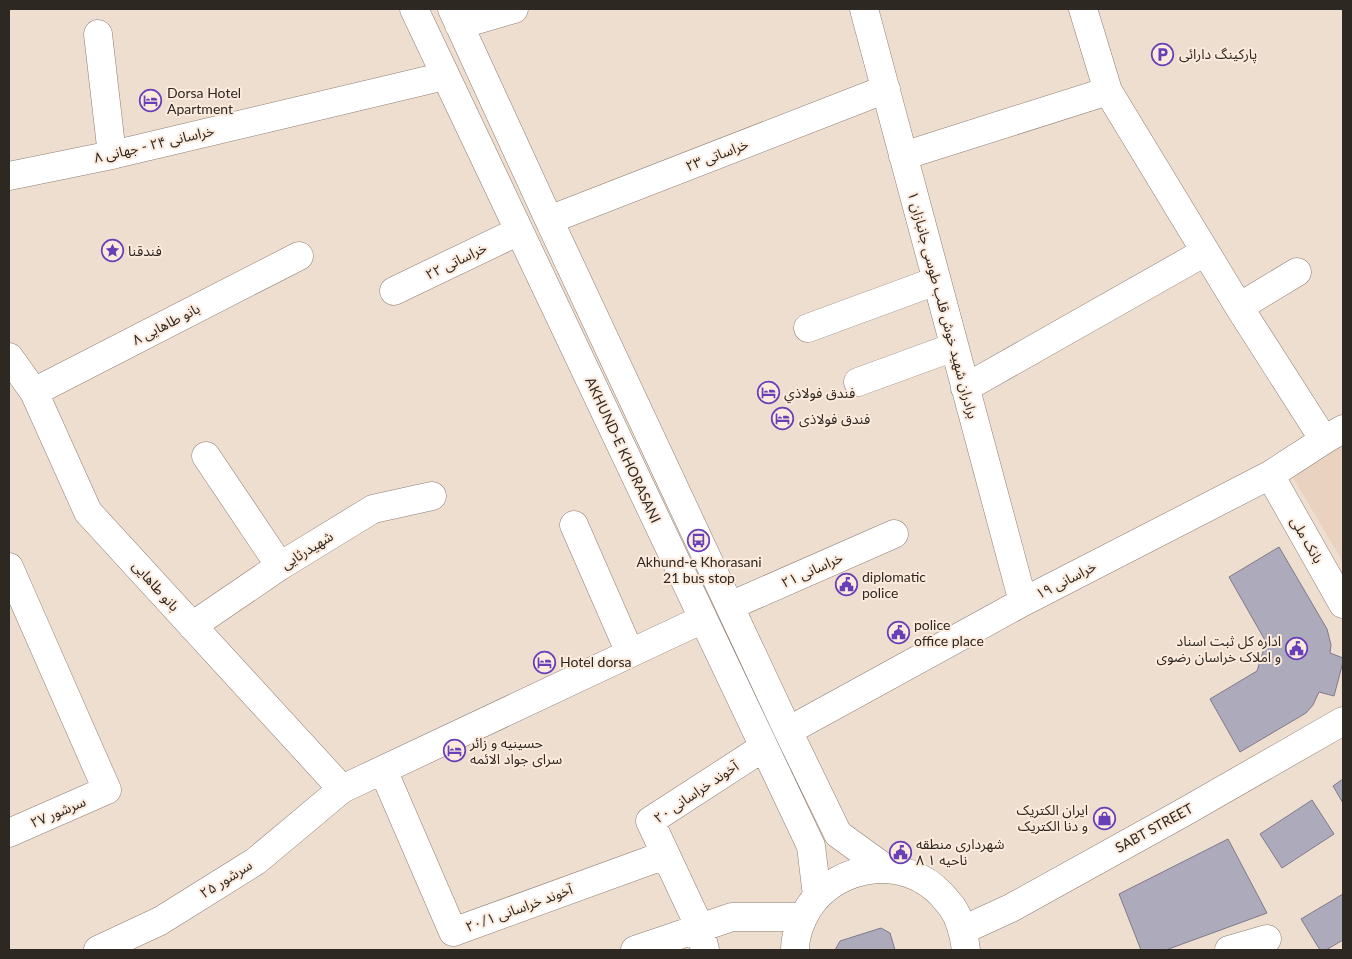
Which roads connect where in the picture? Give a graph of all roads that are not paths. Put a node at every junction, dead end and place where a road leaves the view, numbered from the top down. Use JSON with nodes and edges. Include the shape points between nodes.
{"nodes":[{"id":1,"x":414,"y":9,"type":"edge"},
{"id":2,"x":514,"y":9,"type":"edge"},
{"id":3,"x":864,"y":9,"type":"edge"},
{"id":4,"x":1083,"y":9,"type":"edge"},
{"id":5,"x":455,"y":17,"type":"edge"},
{"id":6,"x":98,"y":34,"type":"dead end"},
{"id":7,"x":445,"y":76,"type":"junction"},
{"id":8,"x":886,"y":89,"type":"junction"},
{"id":9,"x":1108,"y":91,"type":"junction"},
{"id":10,"x":112,"y":154,"type":"junction"},
{"id":11,"x":903,"y":156,"type":"junction"},
{"id":12,"x":9,"y":176,"type":"edge"},
{"id":13,"x":549,"y":220,"type":"junction"},
{"id":14,"x":519,"y":231,"type":"junction"},
{"id":15,"x":1205,"y":252,"type":"junction"},
{"id":16,"x":298,"y":256,"type":"dead end"},
{"id":17,"x":1296,"y":272,"type":"dead end"},
{"id":18,"x":936,"y":280,"type":"junction"},
{"id":19,"x":394,"y":291,"type":"dead end"},
{"id":20,"x":1239,"y":307,"type":"junction"},
{"id":21,"x":808,"y":328,"type":"dead end"},
{"id":22,"x":954,"y":347,"type":"junction"},
{"id":23,"x":9,"y":357,"type":"edge"},
{"id":24,"x":858,"y":382,"type":"dead end"},
{"id":25,"x":23,"y":387,"type":"edge"},
{"id":26,"x":965,"y":388,"type":"junction"},
{"id":27,"x":1334,"y":435,"type":"edge"},
{"id":28,"x":206,"y":456,"type":"dead end"},
{"id":29,"x":1270,"y":475,"type":"junction"},
{"id":30,"x":432,"y":496,"type":"dead end"},
{"id":31,"x":574,"y":525,"type":"dead end"},
{"id":32,"x":894,"y":534,"type":"dead end"},
{"id":33,"x":280,"y":566,"type":"junction"},
{"id":34,"x":9,"y":567,"type":"edge"},
{"id":35,"x":1022,"y":602,"type":"junction"},
{"id":36,"x":1343,"y":604,"type":"edge"},
{"id":37,"x":730,"y":606,"type":"junction"},
{"id":38,"x":703,"y":619,"type":"junction"},
{"id":39,"x":192,"y":626,"type":"junction"},
{"id":40,"x":630,"y":654,"type":"junction"},
{"id":41,"x":1343,"y":721,"type":"edge"},
{"id":42,"x":788,"y":731,"type":"junction"},
{"id":43,"x":764,"y":747,"type":"junction"},
{"id":44,"x":384,"y":770,"type":"junction"},
{"id":45,"x":342,"y":789,"type":"junction"},
{"id":46,"x":9,"y":833,"type":"edge"},
{"id":47,"x":666,"y":855,"type":"junction"},
{"id":48,"x":885,"y":868,"type":"junction"},
{"id":49,"x":810,"y":907,"type":"junction"},
{"id":50,"x":703,"y":939,"type":"edge"},
{"id":51,"x":1267,"y":939,"type":"dead end"},
{"id":52,"x":964,"y":940,"type":"edge"},
{"id":53,"x":98,"y":950,"type":"edge"},
{"id":54,"x":635,"y":950,"type":"edge"},
{"id":55,"x":795,"y":950,"type":"edge"},
{"id":56,"x":1229,"y":950,"type":"edge"}],
"edges":[{"from":1,"to":7,"type":"street","name":"AKHUND-E KHORASANI"},
{"from":2,"to":5,"type":"street"},
{"from":3,"to":8,"type":"street","name":"برادران شهید خوش قلب طوسی جانبازان ۱"},
{"from":4,"to":9,"type":"street"},
{"from":5,"to":13,"type":"street"},
{"from":6,"to":10,"type":"street"},
{"from":7,"to":10,"type":"street","name":"خراسانی ۲۴ - جهانی ۸"},
{"from":7,"to":14,"type":"street","name":"AKHUND-E KHORASANI"},
{"from":8,"to":11,"type":"street","name":"برادران شهید خوش قلب طوسی جانبازان ۱"},
{"from":8,"to":13,"type":"street","name":"خراساتی ۲۳"},
{"from":9,"to":11,"type":"street"},
{"from":9,"to":15,"type":"street"},
{"from":10,"to":12,"type":"street","name":"خراسانی ۲۴ - جهانی ۸"},
{"from":11,"to":18,"type":"street","name":"برادران شهید خوش قلب طوسی جانبازان ۱"},
{"from":13,"to":37,"type":"street"},
{"from":14,"to":19,"type":"street","name":"خراساتی ۲۲"},
{"from":14,"to":38,"type":"street","name":"AKHUND-E KHORASANI"},
{"from":15,"to":20,"type":"street"},
{"from":15,"to":26,"type":"street"},
{"from":16,"to":25,"type":"street","name":"بانو طاهایی ۸"},
{"from":17,"to":20,"type":"street"},
{"from":18,"to":21,"type":"street"},
{"from":18,"to":22,"type":"street","name":"برادران شهید خوش قلب طوسی جانبازان ۱"},
{"from":20,"to":27,"type":"street"},
{"from":22,"to":24,"type":"street"},
{"from":22,"to":26,"type":"street","name":"برادران شهید خوش قلب طوسی جانبازان ۱"},
{"from":23,"to":25,"type":"street","name":"بانو طاهایی"},
{"from":25,"to":39,"type":"street","name":"بانو طاهایی","via":[[88,512]]},
{"from":26,"to":35,"type":"street","name":"برادران شهید خوش قلب طوسی جانبازان ۱"},
{"from":27,"to":29,"type":"street","name":"خراسانی ۱۹"},
{"from":28,"to":33,"type":"street"},
{"from":29,"to":35,"type":"street","name":"خراسانی ۱۹"},
{"from":29,"to":36,"type":"street","name":"بانک ملی"},
{"from":30,"to":33,"type":"street","name":"شهیدرثایی","via":[[373,509]]},
{"from":31,"to":40,"type":"street"},
{"from":32,"to":37,"type":"street","name":"خراسانی ۲۱"},
{"from":33,"to":39,"type":"street","name":"شهیدرثایی"},
{"from":34,"to":46,"type":"street","name":"سرشور ۲۷","via":[[108,790]]},
{"from":35,"to":42,"type":"street","name":"خراسانی ۱۹"},
{"from":37,"to":42,"type":"street"},
{"from":38,"to":40,"type":"street"},
{"from":38,"to":43,"type":"street","name":"AKHUND-E KHORASANI"},
{"from":39,"to":45,"type":"street","name":"بانو طاهایی"},
{"from":40,"to":44,"type":"street"},
{"from":41,"to":52,"type":"street","name":"SABT STREET","via":[[1011,908]]},
{"from":42,"to":48,"type":"street","via":[[838,834]]},
{"from":43,"to":47,"type":"street","name":"آخوند خراسانی ۲۰","via":[[650,821]]},
{"from":43,"to":49,"type":"street","name":"AKHUND-E KHORASANI","via":[[811,846]]},
{"from":44,"to":45,"type":"street"},
{"from":44,"to":47,"type":"street","name":"آخوند خراسانی ۲۰/۱","via":[[453,932]]},
{"from":45,"to":53,"type":"street","name":"سرشور ۲۵","via":[[256,861],[160,921]]},
{"from":47,"to":50,"type":"street","name":"آخوند خراسانی ۲۰"},
{"from":48,"to":49,"type":"street","via":[[860,871],[837,880]]},
{"from":48,"to":52,"type":"street","via":[[911,874],[934,887],[952,906]]},
{"from":49,"to":50,"type":"street","via":[[732,917]]},
{"from":49,"to":55,"type":"street","via":[[795,942]]},
{"from":50,"to":54,"type":"street"},
{"from":51,"to":56,"type":"street"}]}
